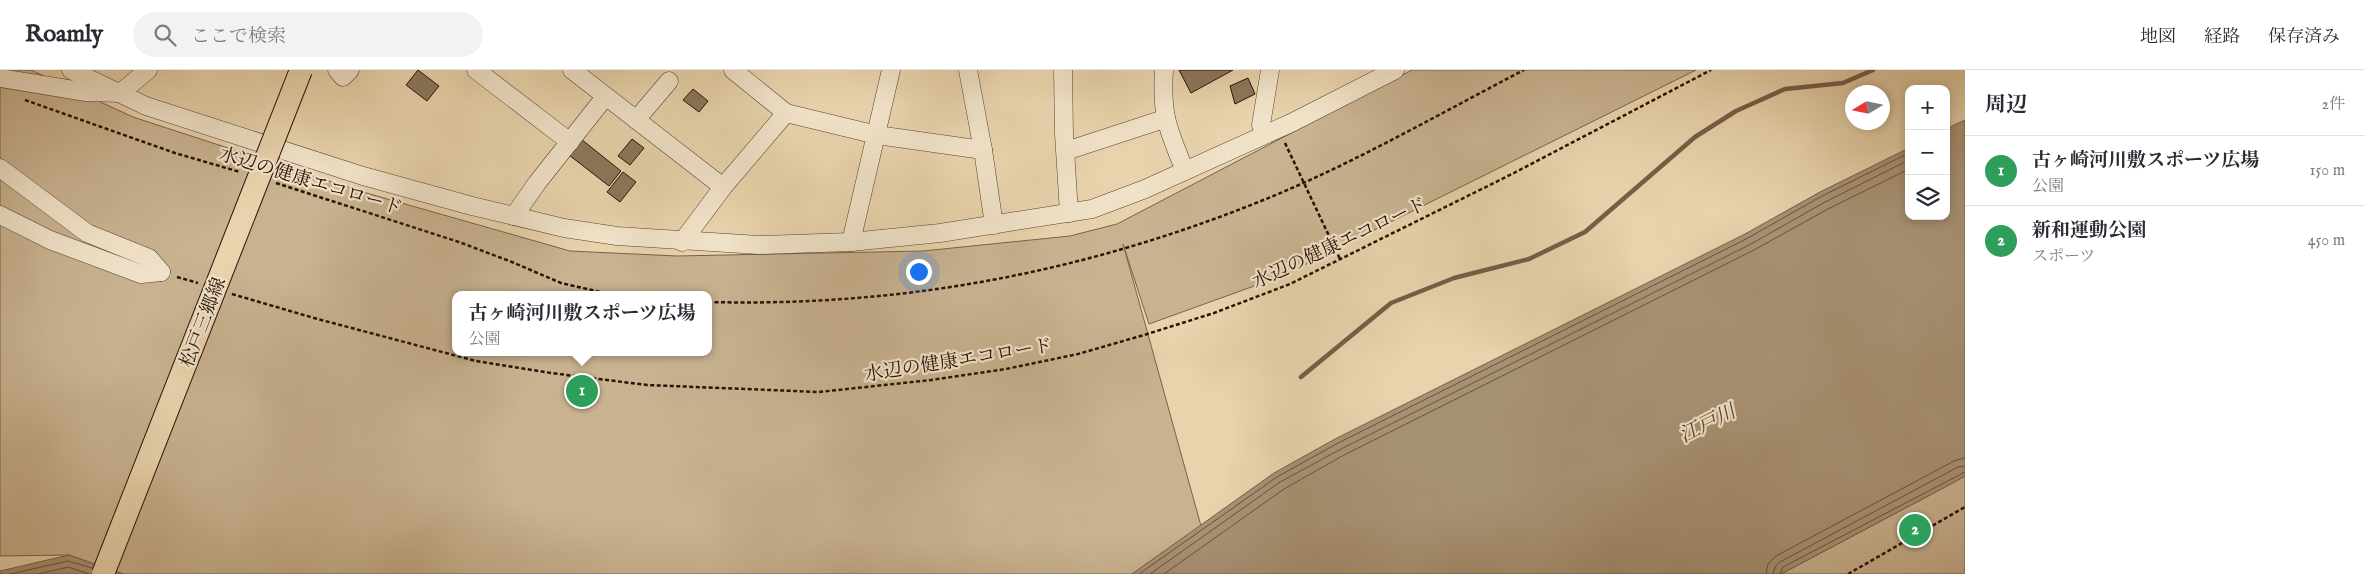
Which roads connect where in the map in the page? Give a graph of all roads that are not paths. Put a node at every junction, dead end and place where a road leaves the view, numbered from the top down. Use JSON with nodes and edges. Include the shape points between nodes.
{"nodes":[{"id":1,"x":71,"y":70,"type":"edge"},
{"id":2,"x":148,"y":70,"type":"edge"},
{"id":3,"x":301,"y":70,"type":"edge"},
{"id":4,"x":336,"y":70,"type":"edge"},
{"id":5,"x":350,"y":70,"type":"edge"},
{"id":6,"x":476,"y":70,"type":"edge"},
{"id":7,"x":572,"y":70,"type":"edge"},
{"id":8,"x":734,"y":70,"type":"edge"},
{"id":9,"x":891,"y":70,"type":"edge"},
{"id":10,"x":968,"y":70,"type":"edge"},
{"id":11,"x":1063,"y":70,"type":"edge"},
{"id":12,"x":1164,"y":70,"type":"edge"},
{"id":13,"x":1270,"y":70,"type":"edge"},
{"id":14,"x":1395,"y":70,"type":"edge"},
{"id":15,"x":0,"y":78,"type":"edge"},
{"id":16,"x":669,"y":81,"type":"dead end"},
{"id":17,"x":120,"y":93,"type":"junction"},
{"id":18,"x":605,"y":97,"type":"junction"},
{"id":19,"x":786,"y":113,"type":"junction"},
{"id":20,"x":1164,"y":118,"type":"junction"},
{"id":21,"x":636,"y":120,"type":"junction"},
{"id":22,"x":1266,"y":134,"type":"junction"},
{"id":23,"x":877,"y":135,"type":"junction"},
{"id":24,"x":570,"y":142,"type":"junction"},
{"id":25,"x":983,"y":150,"type":"junction"},
{"id":26,"x":1066,"y":151,"type":"junction"},
{"id":27,"x":0,"y":168,"type":"edge"},
{"id":28,"x":1185,"y":171,"type":"junction"},
{"id":29,"x":723,"y":186,"type":"junction"},
{"id":30,"x":1069,"y":213,"type":"junction"},
{"id":31,"x":0,"y":215,"type":"edge"},
{"id":32,"x":514,"y":216,"type":"junction"},
{"id":33,"x":994,"y":225,"type":"junction"},
{"id":34,"x":682,"y":242,"type":"junction"},
{"id":35,"x":851,"y":242,"type":"junction"},
{"id":36,"x":103,"y":574,"type":"edge"}],
"edges":[{"from":1,"to":17,"type":"street"},
{"from":2,"to":17,"type":"street"},
{"from":3,"to":36,"type":"main road","name":"松戸三郷線","bridge":true},
{"from":4,"to":5,"type":"street","via":[[343,77]]},
{"from":6,"to":24,"type":"street"},
{"from":7,"to":18,"type":"street"},
{"from":8,"to":19,"type":"street"},
{"from":9,"to":23,"type":"street"},
{"from":10,"to":25,"type":"street"},
{"from":11,"to":26,"type":"street"},
{"from":12,"to":20,"type":"street"},
{"from":13,"to":22,"type":"street","via":[[1261,125]]},
{"from":14,"to":22,"type":"street"},
{"from":15,"to":17,"type":"street","via":[[86,92]]},
{"from":16,"to":21,"type":"street"},
{"from":17,"to":32,"type":"street","via":[[146,106],[363,176]]},
{"from":18,"to":21,"type":"street"},
{"from":18,"to":24,"type":"street"},
{"from":19,"to":23,"type":"street"},
{"from":19,"to":29,"type":"street"},
{"from":20,"to":26,"type":"street"},
{"from":20,"to":28,"type":"street"},
{"from":21,"to":29,"type":"street"},
{"from":22,"to":28,"type":"street"},
{"from":23,"to":25,"type":"street"},
{"from":23,"to":35,"type":"street"},
{"from":24,"to":32,"type":"street"},
{"from":25,"to":33,"type":"street"},
{"from":26,"to":30,"type":"street"},
{"from":27,"to":31,"type":"street","via":[[87,233],[149,258],[161,272],[141,274],[50,240]]},
{"from":28,"to":30,"type":"street","via":[[1117,201]]},
{"from":29,"to":34,"type":"street"},
{"from":30,"to":33,"type":"street"},
{"from":32,"to":34,"type":"street","via":[[618,236]]},
{"from":33,"to":35,"type":"street"},
{"from":34,"to":35,"type":"street"}]}
